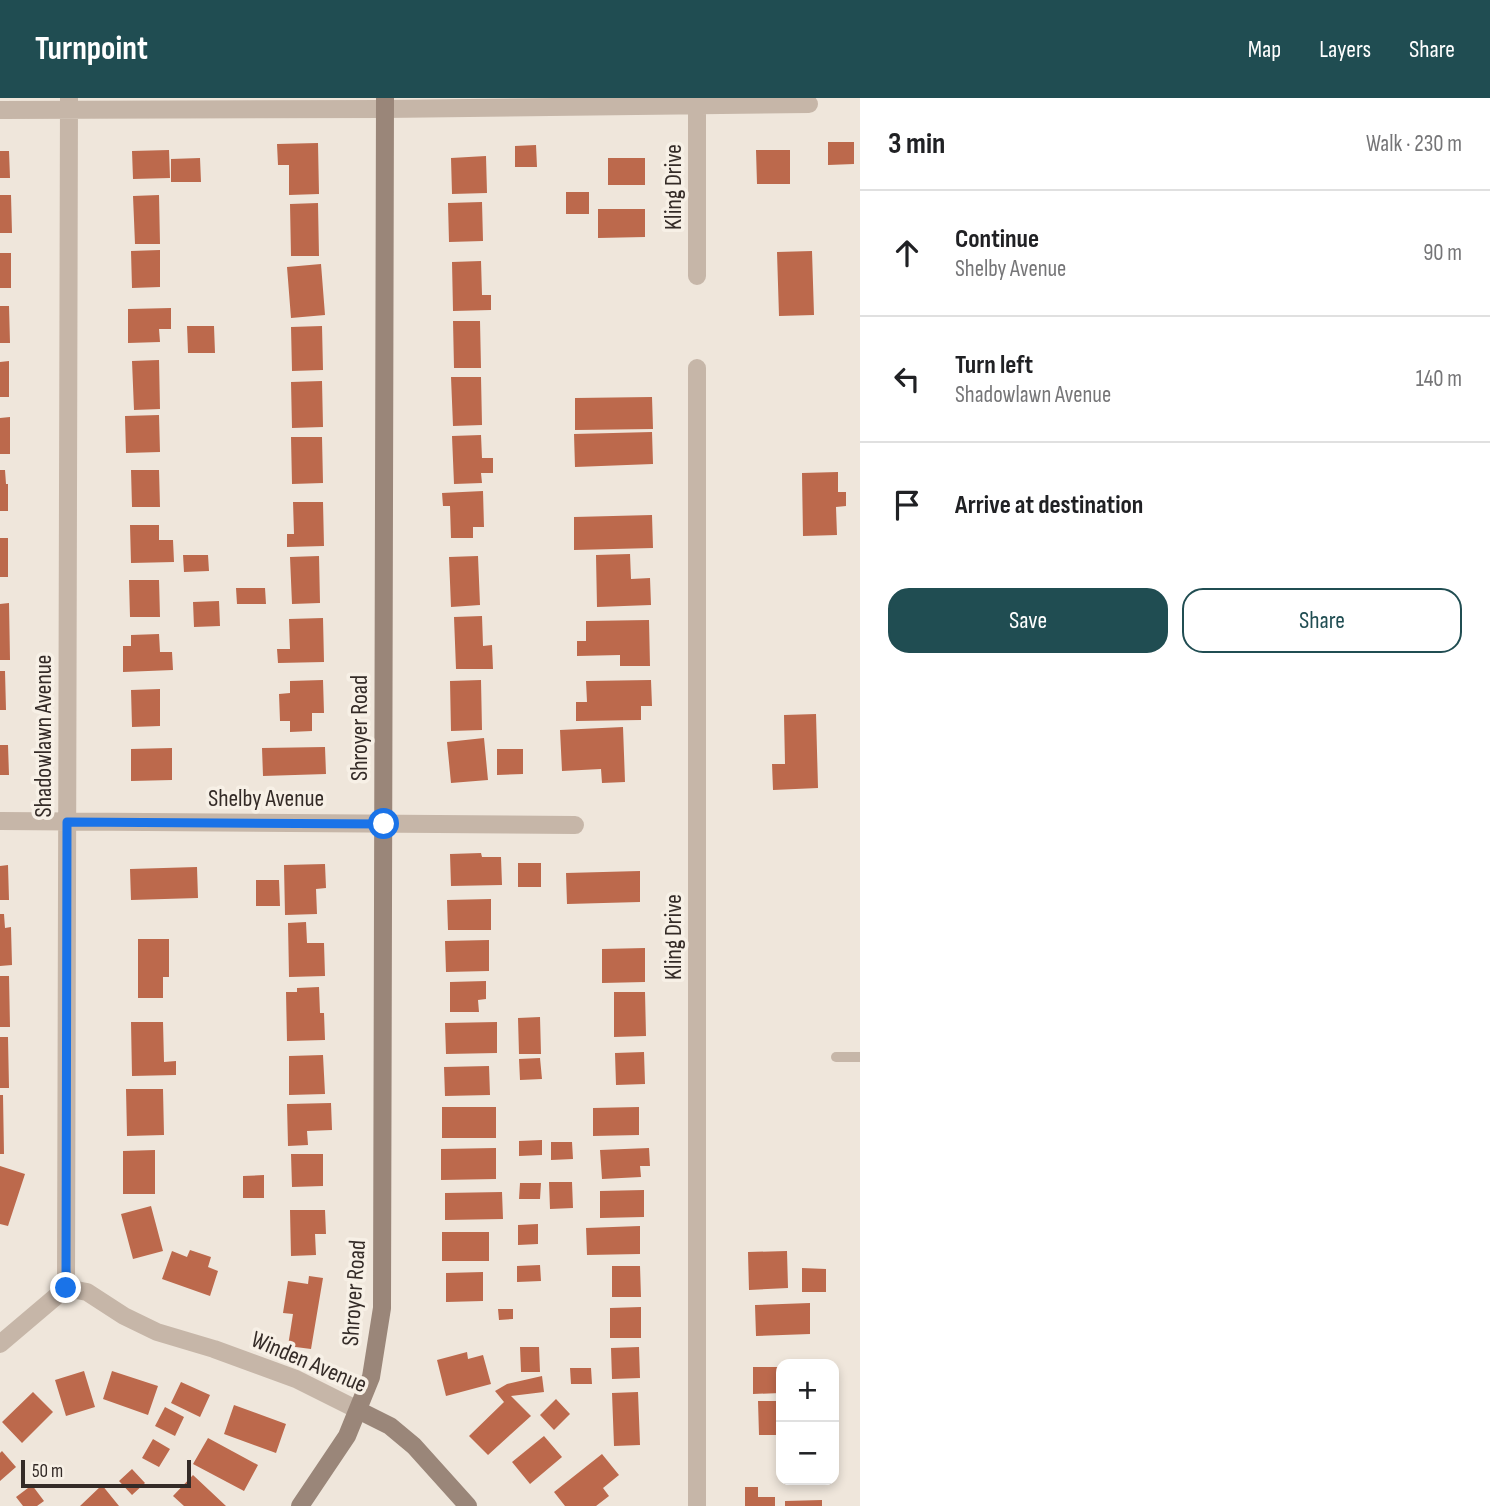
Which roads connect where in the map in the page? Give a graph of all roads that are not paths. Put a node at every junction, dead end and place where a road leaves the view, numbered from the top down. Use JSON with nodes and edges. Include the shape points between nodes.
{"nodes":[{"id":1,"x":697,"y":102,"type":"edge"},
{"id":2,"x":69,"y":104,"type":"edge"},
{"id":3,"x":385,"y":104,"type":"edge"},
{"id":4,"x":809,"y":104,"type":"dead end"},
{"id":5,"x":0,"y":110,"type":"edge"},
{"id":6,"x":697,"y":276,"type":"dead end"},
{"id":7,"x":697,"y":368,"type":"dead end"},
{"id":8,"x":0,"y":821,"type":"edge"},
{"id":9,"x":67,"y":822,"type":"junction"},
{"id":10,"x":384,"y":824,"type":"junction"},
{"id":11,"x":575,"y":825,"type":"dead end"},
{"id":12,"x":836,"y":1057,"type":"dead end"},
{"id":13,"x":860,"y":1057,"type":"edge"},
{"id":14,"x":66,"y":1288,"type":"junction"},
{"id":15,"x":0,"y":1344,"type":"edge"},
{"id":16,"x":358,"y":1410,"type":"junction"},
{"id":17,"x":300,"y":1506,"type":"edge"},
{"id":18,"x":468,"y":1506,"type":"edge"},
{"id":19,"x":697,"y":1506,"type":"edge"}],
"edges":[{"from":1,"to":3,"type":"street"},
{"from":1,"to":4,"type":"street"},
{"from":1,"to":6,"type":"street","name":"Kling Drive"},
{"from":2,"to":3,"type":"street"},
{"from":2,"to":5,"type":"street"},
{"from":2,"to":9,"type":"street","name":"Shadowlawn Avenue"},
{"from":3,"to":10,"type":"main road","name":"Shroyer Road"},
{"from":7,"to":19,"type":"street","name":"Kling Drive"},
{"from":8,"to":9,"type":"street","name":"Shelby Avenue"},
{"from":9,"to":10,"type":"street","name":"Shelby Avenue"},
{"from":9,"to":14,"type":"street","name":"Shadowlawn Avenue"},
{"from":10,"to":11,"type":"street","name":"Shelby Avenue"},
{"from":10,"to":16,"type":"main road","name":"Shroyer Road","via":[[382,1308],[371,1377]]},
{"from":12,"to":13,"type":"lane"},
{"from":14,"to":15,"type":"street"},
{"from":14,"to":16,"type":"street","name":"Winden Avenue","via":[[87,1292],[158,1332],[296,1379]]},
{"from":16,"to":17,"type":"main road","name":"Shroyer Road","via":[[347,1436]]},
{"from":16,"to":18,"type":"main road","name":"Winden Avenue","via":[[390,1426],[414,1446]]}]}
